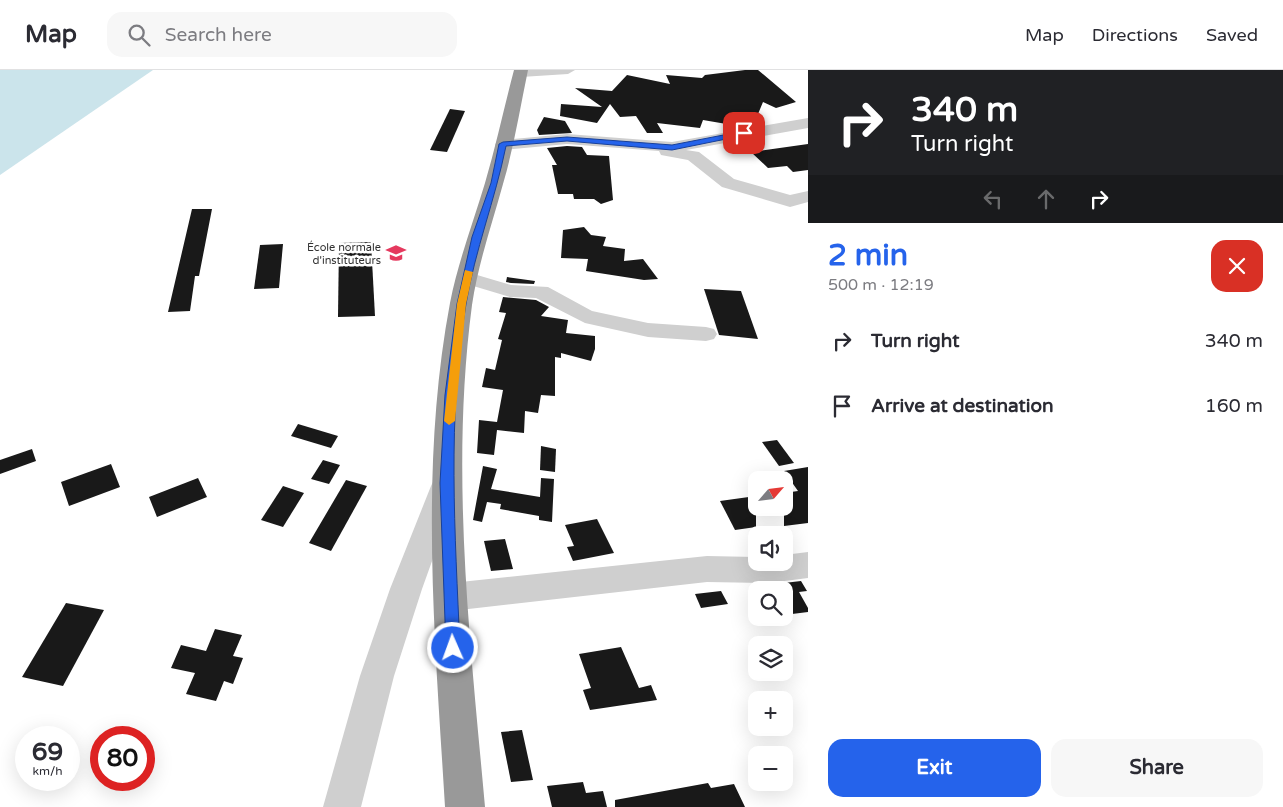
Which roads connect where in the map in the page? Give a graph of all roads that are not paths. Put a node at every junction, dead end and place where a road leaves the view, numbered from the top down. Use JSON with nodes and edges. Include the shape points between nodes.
{"nodes":[{"id":1,"x":568,"y":70,"type":"edge"},
{"id":2,"x":521,"y":72,"type":"edge"},
{"id":3,"x":808,"y":124,"type":"edge"},
{"id":4,"x":503,"y":144,"type":"junction"},
{"id":5,"x":644,"y":146,"type":"junction"},
{"id":6,"x":808,"y":196,"type":"edge"},
{"id":7,"x":790,"y":201,"type":"junction"},
{"id":8,"x":808,"y":212,"type":"edge"},
{"id":9,"x":467,"y":278,"type":"junction"},
{"id":10,"x":706,"y":334,"type":"dead end"},
{"id":11,"x":446,"y":483,"type":"junction"},
{"id":12,"x":808,"y":565,"type":"edge"},
{"id":13,"x":451,"y":597,"type":"junction"},
{"id":14,"x":342,"y":807,"type":"edge"},
{"id":15,"x":465,"y":807,"type":"edge"}],
"edges":[{"from":1,"to":2,"type":"street"},
{"from":2,"to":4,"type":"highway"},
{"from":3,"to":5,"type":"street","via":[[685,146]]},
{"from":4,"to":5,"type":"street","via":[[567,139]]},
{"from":4,"to":9,"type":"highway"},
{"from":5,"to":7,"type":"street","via":[[693,156],[728,183]]},
{"from":6,"to":7,"type":"street"},
{"from":7,"to":8,"type":"street"},
{"from":9,"to":10,"type":"street","via":[[510,291],[540,292],[585,316],[648,330]]},
{"from":9,"to":11,"type":"highway","via":[[451,395]]},
{"from":11,"to":13,"type":"highway"},
{"from":11,"to":14,"type":"street","via":[[377,676]]},
{"from":12,"to":13,"type":"street","via":[[769,570],[707,570]]},
{"from":13,"to":15,"type":"highway"}]}
